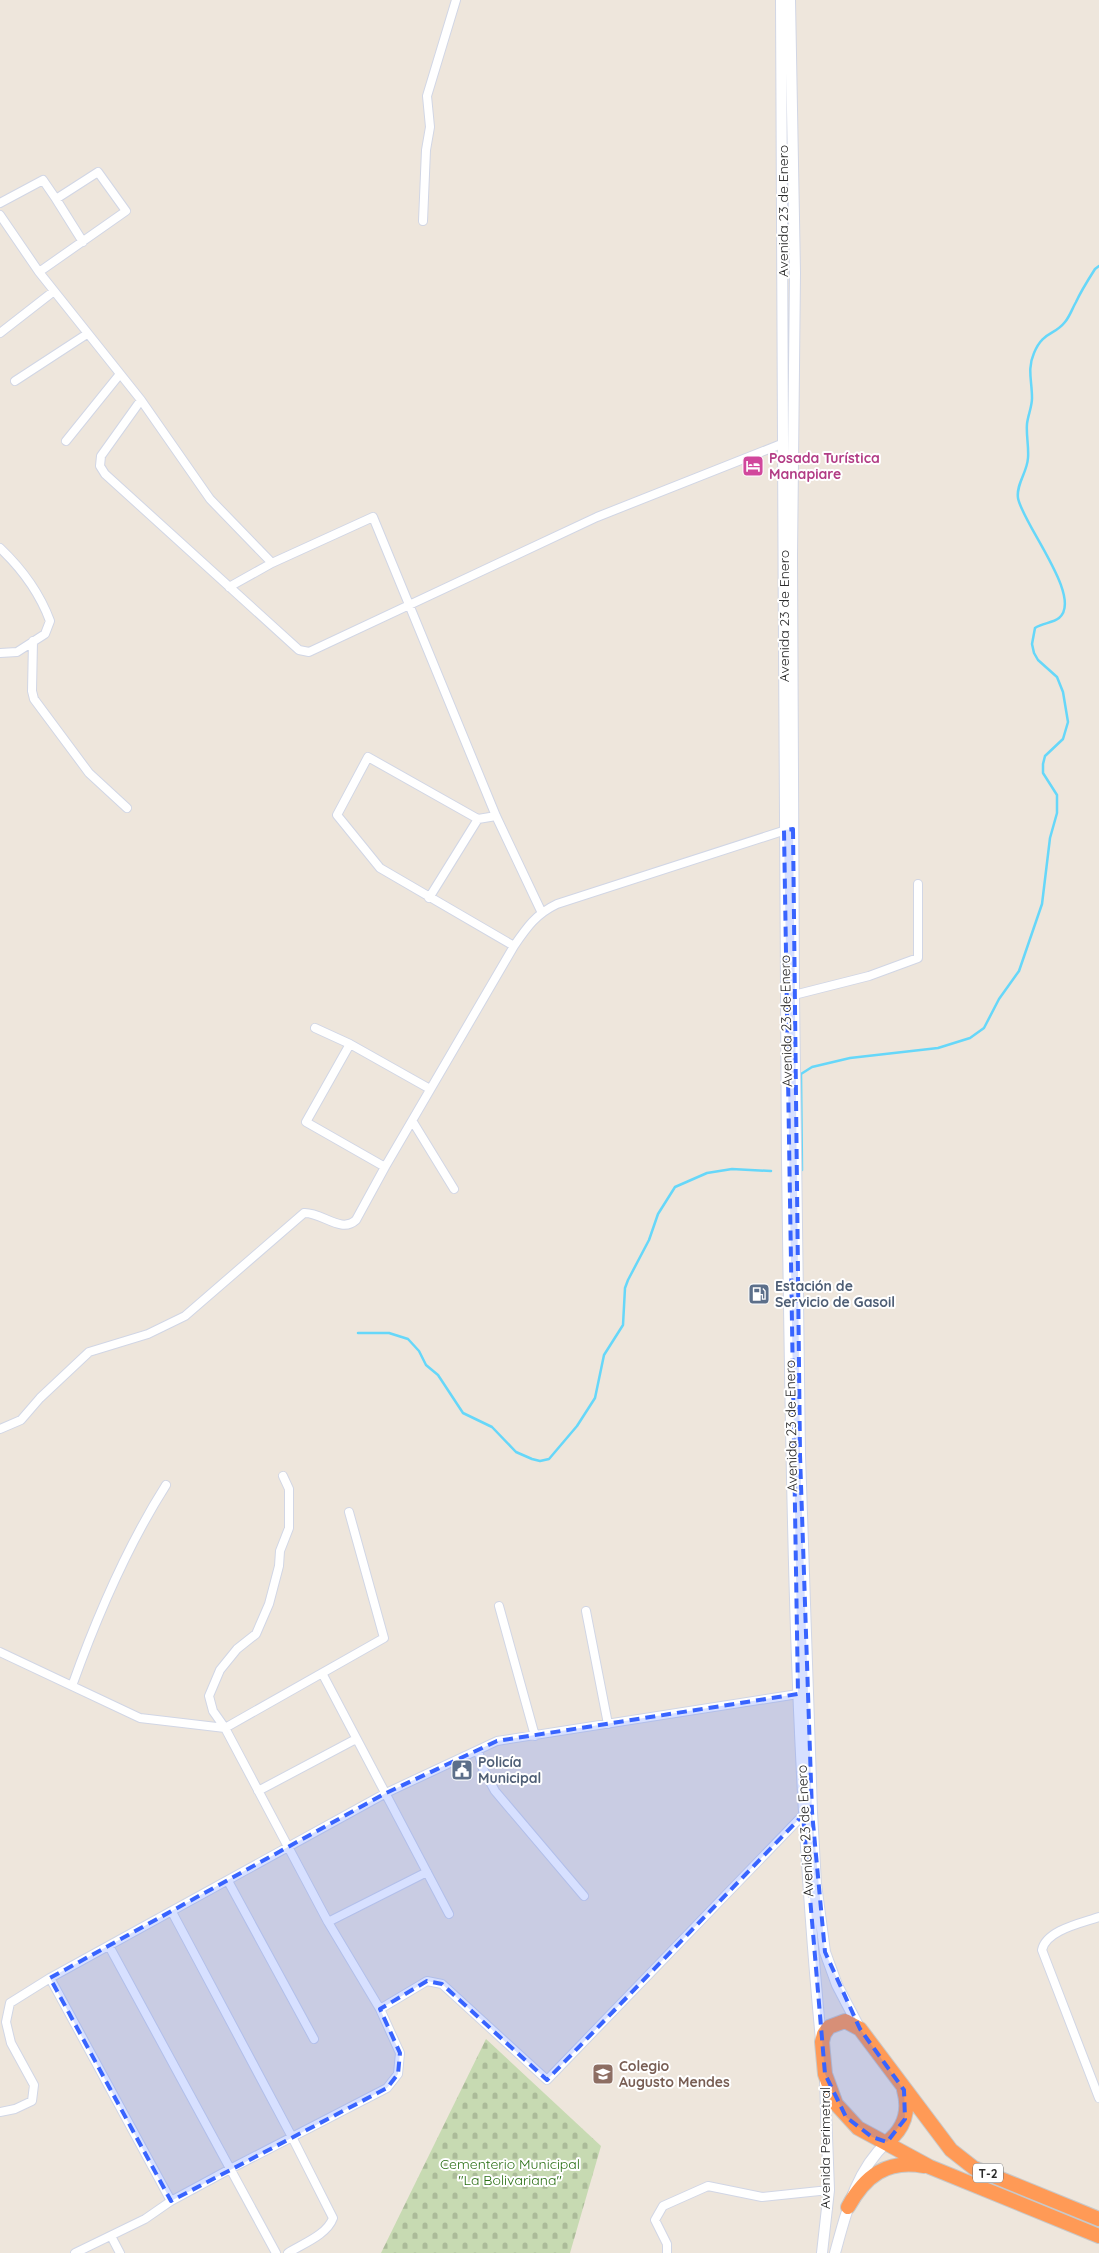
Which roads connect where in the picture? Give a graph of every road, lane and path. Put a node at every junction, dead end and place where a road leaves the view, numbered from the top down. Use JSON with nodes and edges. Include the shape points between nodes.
{"nodes":[{"id":1,"x":456,"y":0,"type":"edge"},
{"id":2,"x":781,"y":0,"type":"edge"},
{"id":3,"x":790,"y":0,"type":"edge"},
{"id":4,"x":56,"y":199,"type":"junction"},
{"id":5,"x":0,"y":203,"type":"edge"},
{"id":6,"x":0,"y":215,"type":"edge"},
{"id":7,"x":424,"y":221,"type":"dead end"},
{"id":8,"x":83,"y":242,"type":"junction"},
{"id":9,"x":39,"y":272,"type":"junction"},
{"id":10,"x":54,"y":291,"type":"junction"},
{"id":11,"x":0,"y":333,"type":"edge"},
{"id":12,"x":87,"y":334,"type":"junction"},
{"id":13,"x":120,"y":374,"type":"junction"},
{"id":14,"x":15,"y":381,"type":"dead end"},
{"id":15,"x":141,"y":400,"type":"junction"},
{"id":16,"x":66,"y":441,"type":"dead end"},
{"id":17,"x":784,"y":443,"type":"junction"},
{"id":18,"x":0,"y":548,"type":"edge"},
{"id":19,"x":272,"y":562,"type":"junction"},
{"id":20,"x":229,"y":588,"type":"junction"},
{"id":21,"x":410,"y":605,"type":"junction"},
{"id":22,"x":33,"y":641,"type":"junction"},
{"id":23,"x":0,"y":653,"type":"edge"},
{"id":24,"x":127,"y":808,"type":"dead end"},
{"id":25,"x":496,"y":816,"type":"junction"},
{"id":26,"x":478,"y":819,"type":"junction"},
{"id":27,"x":789,"y":829,"type":"junction"},
{"id":28,"x":918,"y":884,"type":"dead end"},
{"id":29,"x":429,"y":898,"type":"junction"},
{"id":30,"x":541,"y":911,"type":"junction"},
{"id":31,"x":514,"y":946,"type":"junction"},
{"id":32,"x":794,"y":995,"type":"junction"},
{"id":33,"x":315,"y":1028,"type":"dead end"},
{"id":34,"x":350,"y":1044,"type":"junction"},
{"id":35,"x":430,"y":1089,"type":"junction"},
{"id":36,"x":413,"y":1122,"type":"junction"},
{"id":37,"x":385,"y":1167,"type":"junction"},
{"id":38,"x":454,"y":1189,"type":"dead end"},
{"id":39,"x":0,"y":1429,"type":"edge"},
{"id":40,"x":283,"y":1476,"type":"dead end"},
{"id":41,"x":166,"y":1485,"type":"dead end"},
{"id":42,"x":349,"y":1512,"type":"dead end"},
{"id":43,"x":499,"y":1606,"type":"dead end"},
{"id":44,"x":586,"y":1611,"type":"dead end"},
{"id":45,"x":0,"y":1652,"type":"edge"},
{"id":46,"x":322,"y":1673,"type":"junction"},
{"id":47,"x":72,"y":1686,"type":"junction"},
{"id":48,"x":798,"y":1694,"type":"junction"},
{"id":49,"x":608,"y":1724,"type":"junction"},
{"id":50,"x":225,"y":1728,"type":"junction"},
{"id":51,"x":534,"y":1736,"type":"junction"},
{"id":52,"x":356,"y":1738,"type":"junction"},
{"id":53,"x":478,"y":1750,"type":"junction"},
{"id":54,"x":258,"y":1791,"type":"junction"},
{"id":55,"x":386,"y":1793,"type":"junction"},
{"id":56,"x":803,"y":1815,"type":"junction"},
{"id":57,"x":288,"y":1847,"type":"junction"},
{"id":58,"x":427,"y":1872,"type":"junction"},
{"id":59,"x":228,"y":1881,"type":"junction"},
{"id":60,"x":584,"y":1896,"type":"dead end"},
{"id":61,"x":172,"y":1912,"type":"junction"},
{"id":62,"x":449,"y":1914,"type":"dead end"},
{"id":63,"x":1099,"y":1917,"type":"edge"},
{"id":64,"x":328,"y":1922,"type":"junction"},
{"id":65,"x":109,"y":1946,"type":"junction"},
{"id":66,"x":50,"y":1978,"type":"junction"},
{"id":67,"x":380,"y":2009,"type":"junction"},
{"id":68,"x":860,"y":2029,"type":"junction"},
{"id":69,"x":314,"y":2039,"type":"dead end"},
{"id":70,"x":822,"y":2042,"type":"junction"},
{"id":71,"x":825,"y":2074,"type":"junction"},
{"id":72,"x":904,"y":2090,"type":"junction"},
{"id":73,"x":1098,"y":2095,"type":"edge"},
{"id":74,"x":0,"y":2112,"type":"edge"},
{"id":75,"x":292,"y":2137,"type":"junction"},
{"id":76,"x":887,"y":2142,"type":"junction"},
{"id":77,"x":930,"y":2167,"type":"junction"},
{"id":78,"x":232,"y":2168,"type":"junction"},
{"id":79,"x":828,"y":2190,"type":"junction"},
{"id":80,"x":171,"y":2201,"type":"junction"},
{"id":81,"x":848,"y":2207,"type":"junction"},
{"id":82,"x":1099,"y":2219,"type":"edge"},
{"id":83,"x":111,"y":2236,"type":"junction"},
{"id":84,"x":1099,"y":2236,"type":"edge"},
{"id":85,"x":75,"y":2253,"type":"edge"},
{"id":86,"x":120,"y":2253,"type":"edge"},
{"id":87,"x":276,"y":2253,"type":"edge"},
{"id":88,"x":288,"y":2253,"type":"edge"},
{"id":89,"x":667,"y":2253,"type":"edge"},
{"id":90,"x":822,"y":2253,"type":"edge"},
{"id":91,"x":835,"y":2253,"type":"edge"}],
"edges":[{"from":1,"to":7,"type":"street","via":[[427,96],[430,127],[426,150]]},
{"from":2,"to":17,"type":"main road","name":"Avenida 23 de Enero","number":"T-2"},
{"from":3,"to":27,"type":"main road","name":"Avenida 23 de Enero","number":"T-2","via":[[795,273]]},
{"from":4,"to":5,"type":"street","via":[[43,180]]},
{"from":4,"to":8,"type":"street"},
{"from":4,"to":8,"type":"street","via":[[98,172],[126,211]]},
{"from":6,"to":9,"type":"street"},
{"from":8,"to":9,"type":"street"},
{"from":9,"to":10,"type":"street"},
{"from":10,"to":11,"type":"street"},
{"from":10,"to":12,"type":"street"},
{"from":12,"to":13,"type":"street"},
{"from":12,"to":14,"type":"street"},
{"from":13,"to":15,"type":"street"},
{"from":13,"to":16,"type":"street"},
{"from":15,"to":19,"type":"street","via":[[210,499]]},
{"from":15,"to":20,"type":"street","via":[[101,456],[100,466]]},
{"from":17,"to":21,"type":"street","via":[[597,518]]},
{"from":17,"to":27,"type":"main road","name":"Avenida 23 de Enero","number":"T-2"},
{"from":18,"to":22,"type":"street","via":[[44,604],[50,621],[45,634]]},
{"from":19,"to":20,"type":"street"},
{"from":19,"to":21,"type":"street","via":[[373,517]]},
{"from":20,"to":21,"type":"street","via":[[299,650],[309,652]]},
{"from":21,"to":25,"type":"street"},
{"from":22,"to":23,"type":"street","via":[[17,652]]},
{"from":22,"to":24,"type":"street","via":[[34,699],[89,773]]},
{"from":25,"to":26,"type":"street"},
{"from":25,"to":30,"type":"street"},
{"from":26,"to":29,"type":"street"},
{"from":26,"to":29,"type":"street","via":[[368,757],[337,815],[380,868]]},
{"from":27,"to":30,"type":"street"},
{"from":27,"to":32,"type":"main road","name":"Avenida 23 de Enero","number":"T-2"},
{"from":27,"to":48,"type":"main road","name":"Avenida 23 de Enero","number":"T-2","via":[[789,1296]]},
{"from":28,"to":32,"type":"street","via":[[918,958],[869,976]]},
{"from":29,"to":31,"type":"street"},
{"from":30,"to":31,"type":"street"},
{"from":31,"to":35,"type":"street"},
{"from":32,"to":68,"type":"main road","name":"Avenida 23 de Enero","number":"T-2","via":[[800,1455],[816,1884],[829,1965]]},
{"from":33,"to":34,"type":"street"},
{"from":34,"to":35,"type":"street"},
{"from":34,"to":37,"type":"street","via":[[306,1122]]},
{"from":35,"to":36,"type":"street"},
{"from":36,"to":37,"type":"street"},
{"from":36,"to":38,"type":"street"},
{"from":37,"to":39,"type":"street","via":[[352,1224],[343,1226],[314,1212],[304,1213],[185,1316],[148,1334],[89,1352],[21,1420]]},
{"from":40,"to":50,"type":"street","via":[[289,1489],[289,1528],[280,1551],[269,1604],[256,1634],[237,1649],[220,1670],[209,1696],[213,1711]]},
{"from":41,"to":47,"type":"street","via":[[123,1561]]},
{"from":42,"to":46,"type":"street","via":[[384,1638]]},
{"from":43,"to":51,"type":"street"},
{"from":44,"to":49,"type":"street"},
{"from":45,"to":47,"type":"street"},
{"from":46,"to":50,"type":"street"},
{"from":46,"to":52,"type":"street"},
{"from":47,"to":50,"type":"street","via":[[140,1718]]},
{"from":48,"to":49,"type":"street"},
{"from":48,"to":56,"type":"main road","name":"Avenida 23 de Enero","number":"T-2"},
{"from":49,"to":51,"type":"street"},
{"from":50,"to":54,"type":"street"},
{"from":51,"to":53,"type":"street","via":[[497,1741]]},
{"from":52,"to":54,"type":"street"},
{"from":52,"to":55,"type":"street"},
{"from":53,"to":55,"type":"street"},
{"from":53,"to":60,"type":"street","via":[[495,1791]]},
{"from":54,"to":57,"type":"street"},
{"from":55,"to":57,"type":"street"},
{"from":55,"to":58,"type":"street"},
{"from":56,"to":67,"type":"street","via":[[547,2080],[442,1984],[427,1981]]},
{"from":56,"to":70,"type":"main road","name":"Avenida 23 de Enero","number":"T-2"},
{"from":57,"to":59,"type":"street"},
{"from":57,"to":64,"type":"street"},
{"from":58,"to":62,"type":"street"},
{"from":58,"to":64,"type":"street"},
{"from":59,"to":61,"type":"street"},
{"from":59,"to":69,"type":"street"},
{"from":61,"to":65,"type":"street"},
{"from":61,"to":75,"type":"street"},
{"from":63,"to":73,"type":"street","via":[[1051,1936],[1042,1950]]},
{"from":64,"to":67,"type":"street"},
{"from":65,"to":66,"type":"street"},
{"from":65,"to":78,"type":"street"},
{"from":66,"to":74,"type":"street","via":[[10,2003],[6,2022],[11,2043],[34,2085],[32,2101]]},
{"from":66,"to":80,"type":"street"},
{"from":67,"to":75,"type":"street","via":[[400,2053],[398,2074],[387,2088]]},
{"from":68,"to":70,"type":"highway","via":[[845,2022],[836,2022],[829,2027]]},
{"from":68,"to":72,"type":"highway","number":"T-2"},
{"from":70,"to":71,"type":"highway","number":"T-2"},
{"from":71,"to":76,"type":"highway","number":"T-2","via":[[836,2104],[846,2117],[872,2137]]},
{"from":71,"to":79,"type":"main road","name":"Avenida Perimetral"},
{"from":72,"to":76,"type":"highway","via":[[907,2104],[905,2119]]},
{"from":72,"to":82,"type":"highway","number":"T-2","via":[[951,2150],[974,2168]]},
{"from":75,"to":78,"type":"street"},
{"from":75,"to":88,"type":"street","via":[[333,2218],[324,2230]]},
{"from":76,"to":77,"type":"highway","number":"T-2"},
{"from":76,"to":81,"type":"main road","name":"Avenida Perimetral","via":[[866,2166]]},
{"from":77,"to":81,"type":"highway","number":"T-2","via":[[890,2166],[858,2189]]},
{"from":77,"to":84,"type":"highway","number":"T-2"},
{"from":78,"to":80,"type":"street"},
{"from":78,"to":87,"type":"street"},
{"from":79,"to":89,"type":"street","via":[[762,2197],[708,2186],[663,2206],[656,2220],[667,2244]]},
{"from":79,"to":90,"type":"main road","name":"Avenida Perimetral"},
{"from":80,"to":83,"type":"street","via":[[145,2220]]},
{"from":81,"to":91,"type":"main road","name":"Avenida Perimetral"},
{"from":83,"to":85,"type":"street"},
{"from":83,"to":86,"type":"street"}]}
